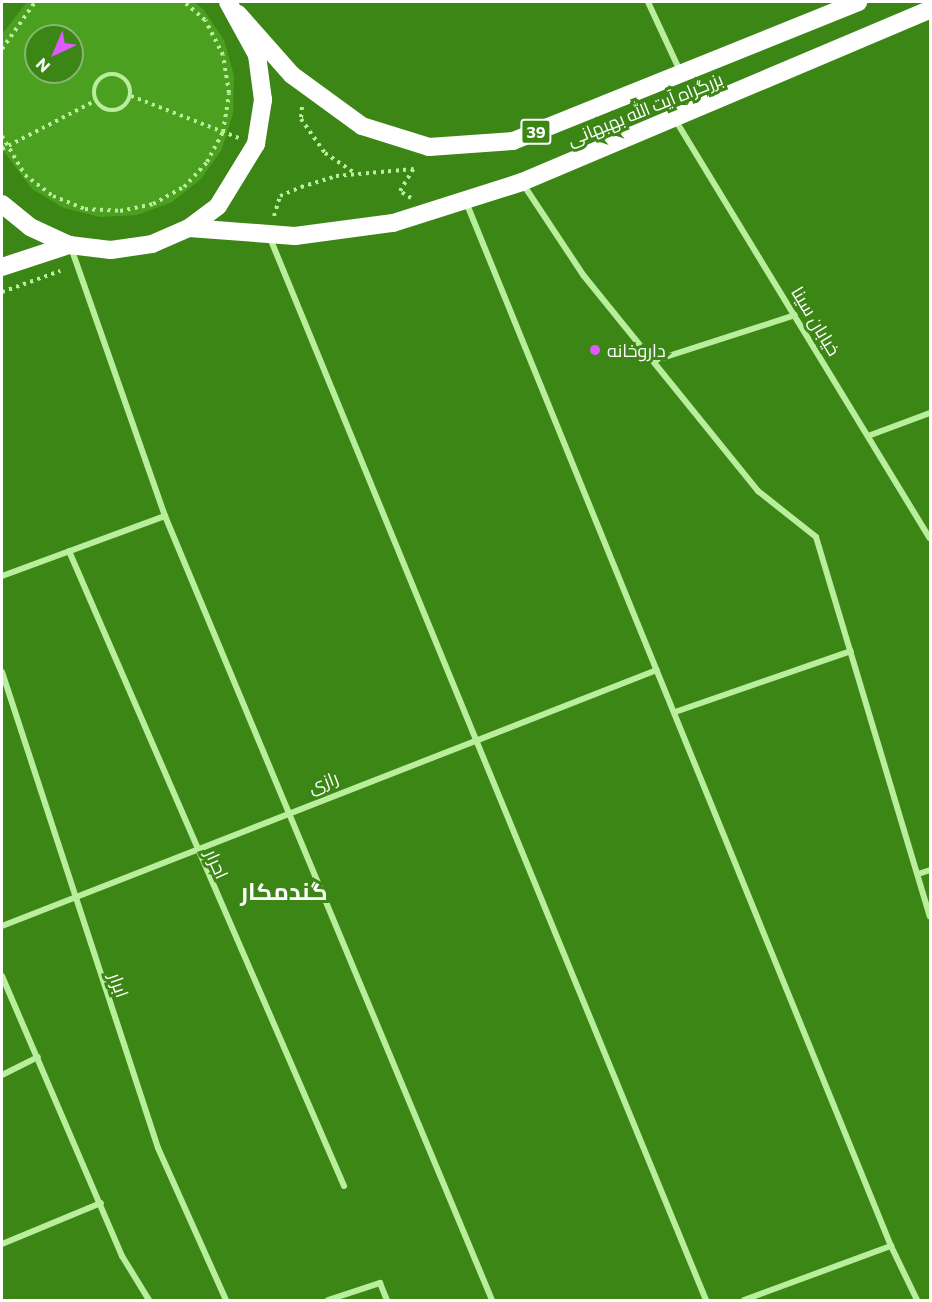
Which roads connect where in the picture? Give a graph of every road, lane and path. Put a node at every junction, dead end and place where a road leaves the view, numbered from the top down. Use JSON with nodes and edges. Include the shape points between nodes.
{"nodes":[{"id":1,"x":35,"y":2,"type":"edge"},
{"id":2,"x":184,"y":2,"type":"edge"},
{"id":3,"x":648,"y":2,"type":"edge"},
{"id":4,"x":858,"y":2,"type":"edge"},
{"id":5,"x":233,"y":8,"type":"edge"},
{"id":6,"x":930,"y":10,"type":"edge"},
{"id":7,"x":2,"y":49,"type":"edge"},
{"id":8,"x":681,"y":74,"type":"junction"},
{"id":9,"x":304,"y":84,"type":"junction"},
{"id":10,"x":131,"y":96,"type":"junction"},
{"id":11,"x":95,"y":101,"type":"junction"},
{"id":12,"x":675,"y":120,"type":"junction"},
{"id":13,"x":223,"y":132,"type":"junction"},
{"id":14,"x":2,"y":136,"type":"edge"},
{"id":15,"x":256,"y":144,"type":"junction"},
{"id":16,"x":425,"y":145,"type":"junction"},
{"id":17,"x":3,"y":148,"type":"edge"},
{"id":18,"x":414,"y":169,"type":"junction"},
{"id":19,"x":356,"y":174,"type":"junction"},
{"id":20,"x":522,"y":182,"type":"junction"},
{"id":21,"x":466,"y":201,"type":"junction"},
{"id":22,"x":2,"y":204,"type":"edge"},
{"id":23,"x":431,"y":212,"type":"junction"},
{"id":24,"x":189,"y":228,"type":"junction"},
{"id":25,"x":268,"y":234,"type":"junction"},
{"id":26,"x":69,"y":244,"type":"junction"},
{"id":27,"x":76,"y":265,"type":"junction"},
{"id":28,"x":2,"y":267,"type":"edge"},
{"id":29,"x":2,"y":292,"type":"edge"},
{"id":30,"x":795,"y":315,"type":"junction"},
{"id":31,"x":653,"y":361,"type":"junction"},
{"id":32,"x":930,"y":413,"type":"edge"},
{"id":33,"x":868,"y":436,"type":"junction"},
{"id":34,"x":165,"y":516,"type":"junction"},
{"id":35,"x":930,"y":538,"type":"edge"},
{"id":36,"x":69,"y":551,"type":"junction"},
{"id":37,"x":2,"y":576,"type":"edge"},
{"id":38,"x":850,"y":651,"type":"junction"},
{"id":39,"x":657,"y":670,"type":"junction"},
{"id":40,"x":2,"y":672,"type":"edge"},
{"id":41,"x":675,"y":712,"type":"junction"},
{"id":42,"x":476,"y":739,"type":"junction"},
{"id":43,"x":288,"y":811,"type":"junction"},
{"id":44,"x":194,"y":849,"type":"junction"},
{"id":45,"x":930,"y":870,"type":"edge"},
{"id":46,"x":918,"y":874,"type":"junction"},
{"id":47,"x":73,"y":897,"type":"junction"},
{"id":48,"x":930,"y":916,"type":"edge"},
{"id":49,"x":2,"y":926,"type":"edge"},
{"id":50,"x":2,"y":976,"type":"edge"},
{"id":51,"x":38,"y":1057,"type":"junction"},
{"id":52,"x":2,"y":1075,"type":"edge"},
{"id":53,"x":344,"y":1186,"type":"dead end"},
{"id":54,"x":101,"y":1203,"type":"junction"},
{"id":55,"x":2,"y":1244,"type":"edge"},
{"id":56,"x":891,"y":1246,"type":"junction"},
{"id":57,"x":149,"y":1300,"type":"edge"},
{"id":58,"x":226,"y":1300,"type":"edge"},
{"id":59,"x":328,"y":1300,"type":"edge"},
{"id":60,"x":387,"y":1300,"type":"edge"},
{"id":61,"x":492,"y":1300,"type":"edge"},
{"id":62,"x":706,"y":1300,"type":"edge"},
{"id":63,"x":744,"y":1300,"type":"edge"},
{"id":64,"x":916,"y":1300,"type":"edge"}],
"edges":[{"from":1,"to":7,"type":"path"},
{"from":2,"to":13,"type":"path","via":[[205,20],[223,55],[229,93]]},
{"from":3,"to":8,"type":"street"},
{"from":4,"to":8,"type":"highway","name":"بزرگراه آیت الله بهبهانی","number":"39"},
{"from":5,"to":9,"type":"highway","name":"بزرگراه آیت الله بهبهانی","number":"39"},
{"from":5,"to":15,"type":"highway","number":"39","via":[[257,55],[263,100]]},
{"from":6,"to":12,"type":"highway","name":"بزرگراه آیت الله بهبهانی","number":"39"},
{"from":8,"to":16,"type":"highway","name":"بزرگراه آیت الله بهبهانی","number":"39","via":[[513,141]]},
{"from":9,"to":16,"type":"highway","name":"بزرگراه آیت الله بهبهانی","number":"39","via":[[362,126]]},
{"from":9,"to":19,"type":"path","via":[[300,119],[325,153]]},
{"from":10,"to":11,"type":"path","via":[[114,111]]},
{"from":10,"to":11,"type":"path","via":[[121,76],[109,73],[93,89]]},
{"from":10,"to":13,"type":"path"},
{"from":11,"to":17,"type":"path"},
{"from":12,"to":20,"type":"highway","name":"بزرگراه آیت الله بهبهانی","number":"39"},
{"from":12,"to":30,"type":"street","name":"خیابان سینا"},
{"from":13,"to":15,"type":"path"},
{"from":13,"to":17,"type":"path","via":[[207,162],[183,187],[153,204],[120,211],[85,209],[53,196],[26,175]]},
{"from":14,"to":17,"type":"path"},
{"from":15,"to":24,"type":"highway","number":"39","via":[[218,206]]},
{"from":16,"to":18,"type":"path"},
{"from":18,"to":19,"type":"path"},
{"from":18,"to":23,"type":"path","via":[[400,191]]},
{"from":19,"to":25,"type":"path","via":[[280,196]]},
{"from":20,"to":21,"type":"highway","name":"بزرگراه آیت الله بهبهانی","number":"39"},
{"from":20,"to":31,"type":"street","via":[[584,276]]},
{"from":21,"to":23,"type":"highway","name":"بزرگراه آیت الله بهبهانی","number":"39"},
{"from":21,"to":39,"type":"street"},
{"from":22,"to":26,"type":"highway","number":"39","via":[[30,227]]},
{"from":23,"to":25,"type":"highway","name":"بزرگراه آیت الله بهبهانی","number":"39","via":[[371,226]]},
{"from":24,"to":25,"type":"highway","name":"بزرگراه آیت الله بهبهانی","number":"39"},
{"from":24,"to":26,"type":"highway","number":"39","via":[[141,246],[111,250]]},
{"from":25,"to":42,"type":"street"},
{"from":26,"to":27,"type":"street"},
{"from":26,"to":28,"type":"highway","number":"39"},
{"from":27,"to":29,"type":"path"},
{"from":27,"to":34,"type":"street"},
{"from":30,"to":31,"type":"street"},
{"from":30,"to":33,"type":"street","name":"خیابان سینا"},
{"from":31,"to":38,"type":"street","via":[[758,492],[816,537]]},
{"from":32,"to":33,"type":"street"},
{"from":33,"to":35,"type":"street","name":"خیابان سینا"},
{"from":34,"to":36,"type":"street"},
{"from":34,"to":43,"type":"street"},
{"from":36,"to":37,"type":"street"},
{"from":36,"to":44,"type":"street","name":"احرار"},
{"from":38,"to":41,"type":"street"},
{"from":38,"to":46,"type":"street"},
{"from":39,"to":41,"type":"street"},
{"from":39,"to":42,"type":"street","name":"رازی"},
{"from":40,"to":47,"type":"street","name":"ابرار"},
{"from":41,"to":56,"type":"street"},
{"from":42,"to":43,"type":"street","name":"رازی"},
{"from":42,"to":62,"type":"street"},
{"from":43,"to":44,"type":"street","name":"رازی"},
{"from":43,"to":61,"type":"street"},
{"from":44,"to":47,"type":"street","name":"رازی"},
{"from":44,"to":53,"type":"street","name":"احرار"},
{"from":45,"to":46,"type":"street"},
{"from":46,"to":48,"type":"street"},
{"from":47,"to":49,"type":"street","name":"رازی"},
{"from":47,"to":58,"type":"street","name":"ابرار","via":[[158,1148]]},
{"from":50,"to":51,"type":"street"},
{"from":51,"to":52,"type":"street"},
{"from":51,"to":54,"type":"street"},
{"from":54,"to":55,"type":"street"},
{"from":54,"to":57,"type":"street","via":[[122,1256]]},
{"from":56,"to":63,"type":"street"},
{"from":56,"to":64,"type":"street"},
{"from":59,"to":60,"type":"street","via":[[380,1283]]}]}
